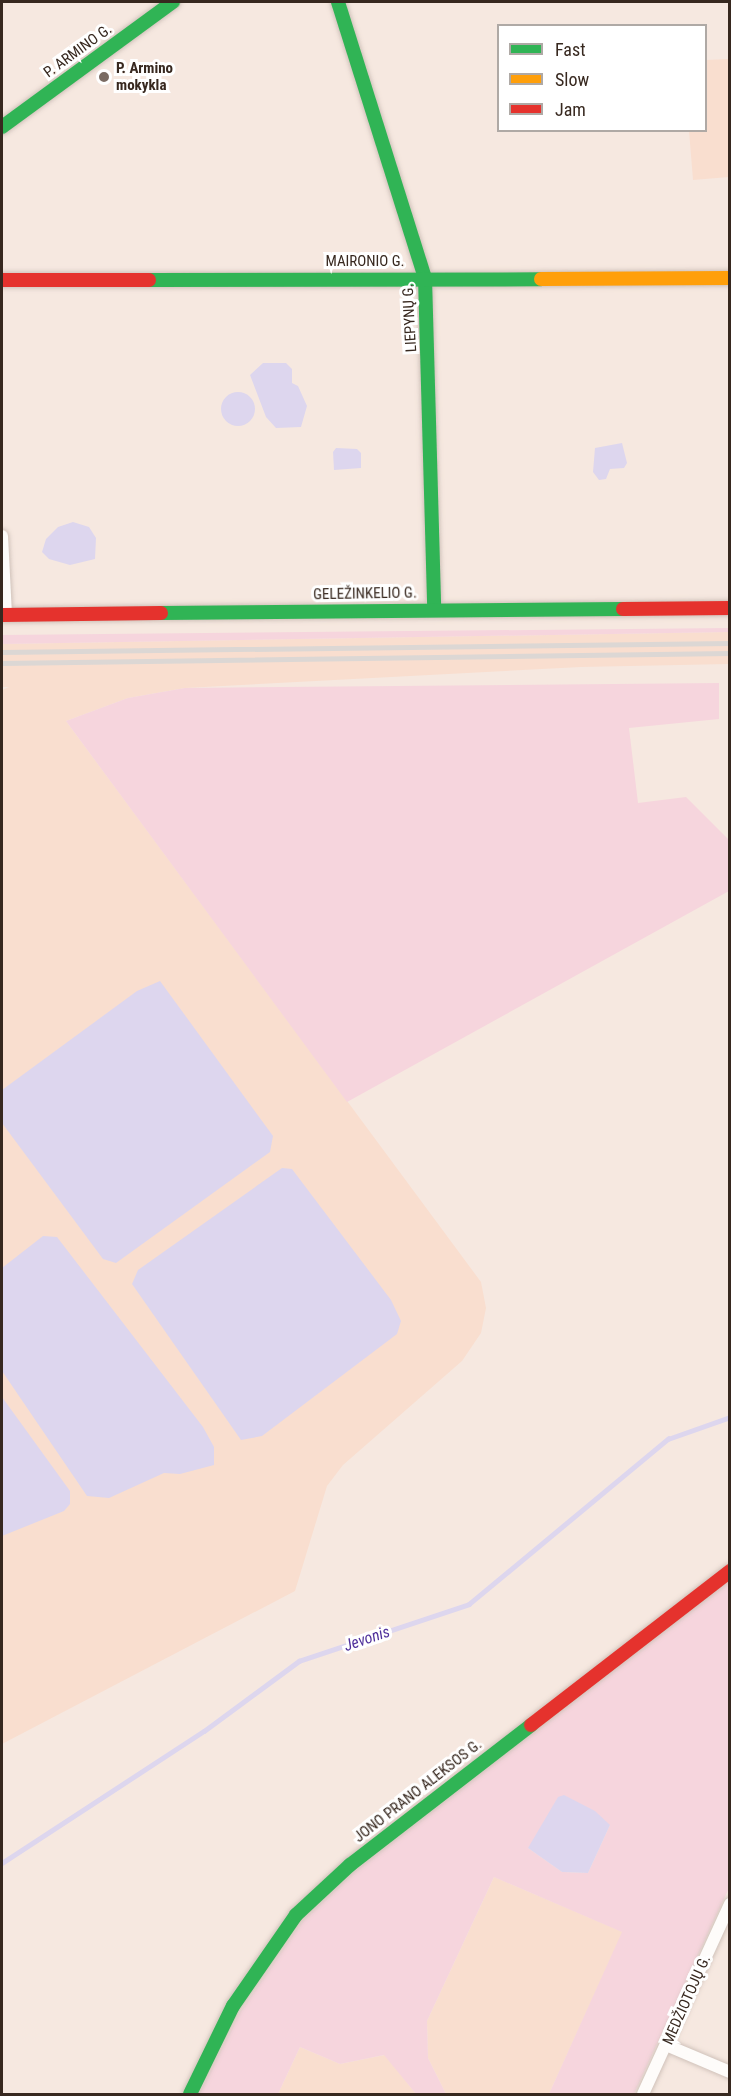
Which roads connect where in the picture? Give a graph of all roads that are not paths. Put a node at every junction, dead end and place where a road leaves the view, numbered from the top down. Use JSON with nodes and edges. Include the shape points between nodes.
{"nodes":[{"id":1,"x":173,"y":2,"type":"edge"},
{"id":2,"x":338,"y":2,"type":"edge"},
{"id":3,"x":2,"y":127,"type":"edge"},
{"id":4,"x":425,"y":278,"type":"junction"},
{"id":5,"x":729,"y":278,"type":"edge"},
{"id":6,"x":2,"y":280,"type":"edge"},
{"id":7,"x":2,"y":536,"type":"edge"},
{"id":8,"x":729,"y":608,"type":"edge"},
{"id":9,"x":434,"y":610,"type":"junction"},
{"id":10,"x":4,"y":615,"type":"edge"},
{"id":11,"x":729,"y":1571,"type":"edge"},
{"id":12,"x":729,"y":1904,"type":"edge"},
{"id":13,"x":666,"y":2044,"type":"junction"},
{"id":14,"x":729,"y":2072,"type":"edge"},
{"id":15,"x":190,"y":2094,"type":"edge"},
{"id":16,"x":643,"y":2094,"type":"edge"}],
"edges":[{"from":1,"to":3,"type":"street","name":"P. ARMINO G."},
{"from":2,"to":4,"type":"street","name":"LIEPYNŲ G."},
{"from":4,"to":5,"type":"street","name":"MAIRONIO G."},
{"from":4,"to":6,"type":"street","name":"MAIRONIO G."},
{"from":4,"to":9,"type":"street","name":"LIEPYNŲ G."},
{"from":7,"to":10,"type":"street"},
{"from":8,"to":9,"type":"street","name":"GELEŽINKELIO G."},
{"from":9,"to":10,"type":"street","name":"GELEŽINKELIO G."},
{"from":11,"to":15,"type":"street","name":"JONO PRANO ALEKSOS G.","via":[[357,1859],[303,1909],[274,1943],[233,2006]]},
{"from":12,"to":13,"type":"street","name":"MEDŽIOTOJŲ G."},
{"from":13,"to":14,"type":"street"},
{"from":13,"to":16,"type":"street","name":"MEDŽIOTOJŲ G."}]}
